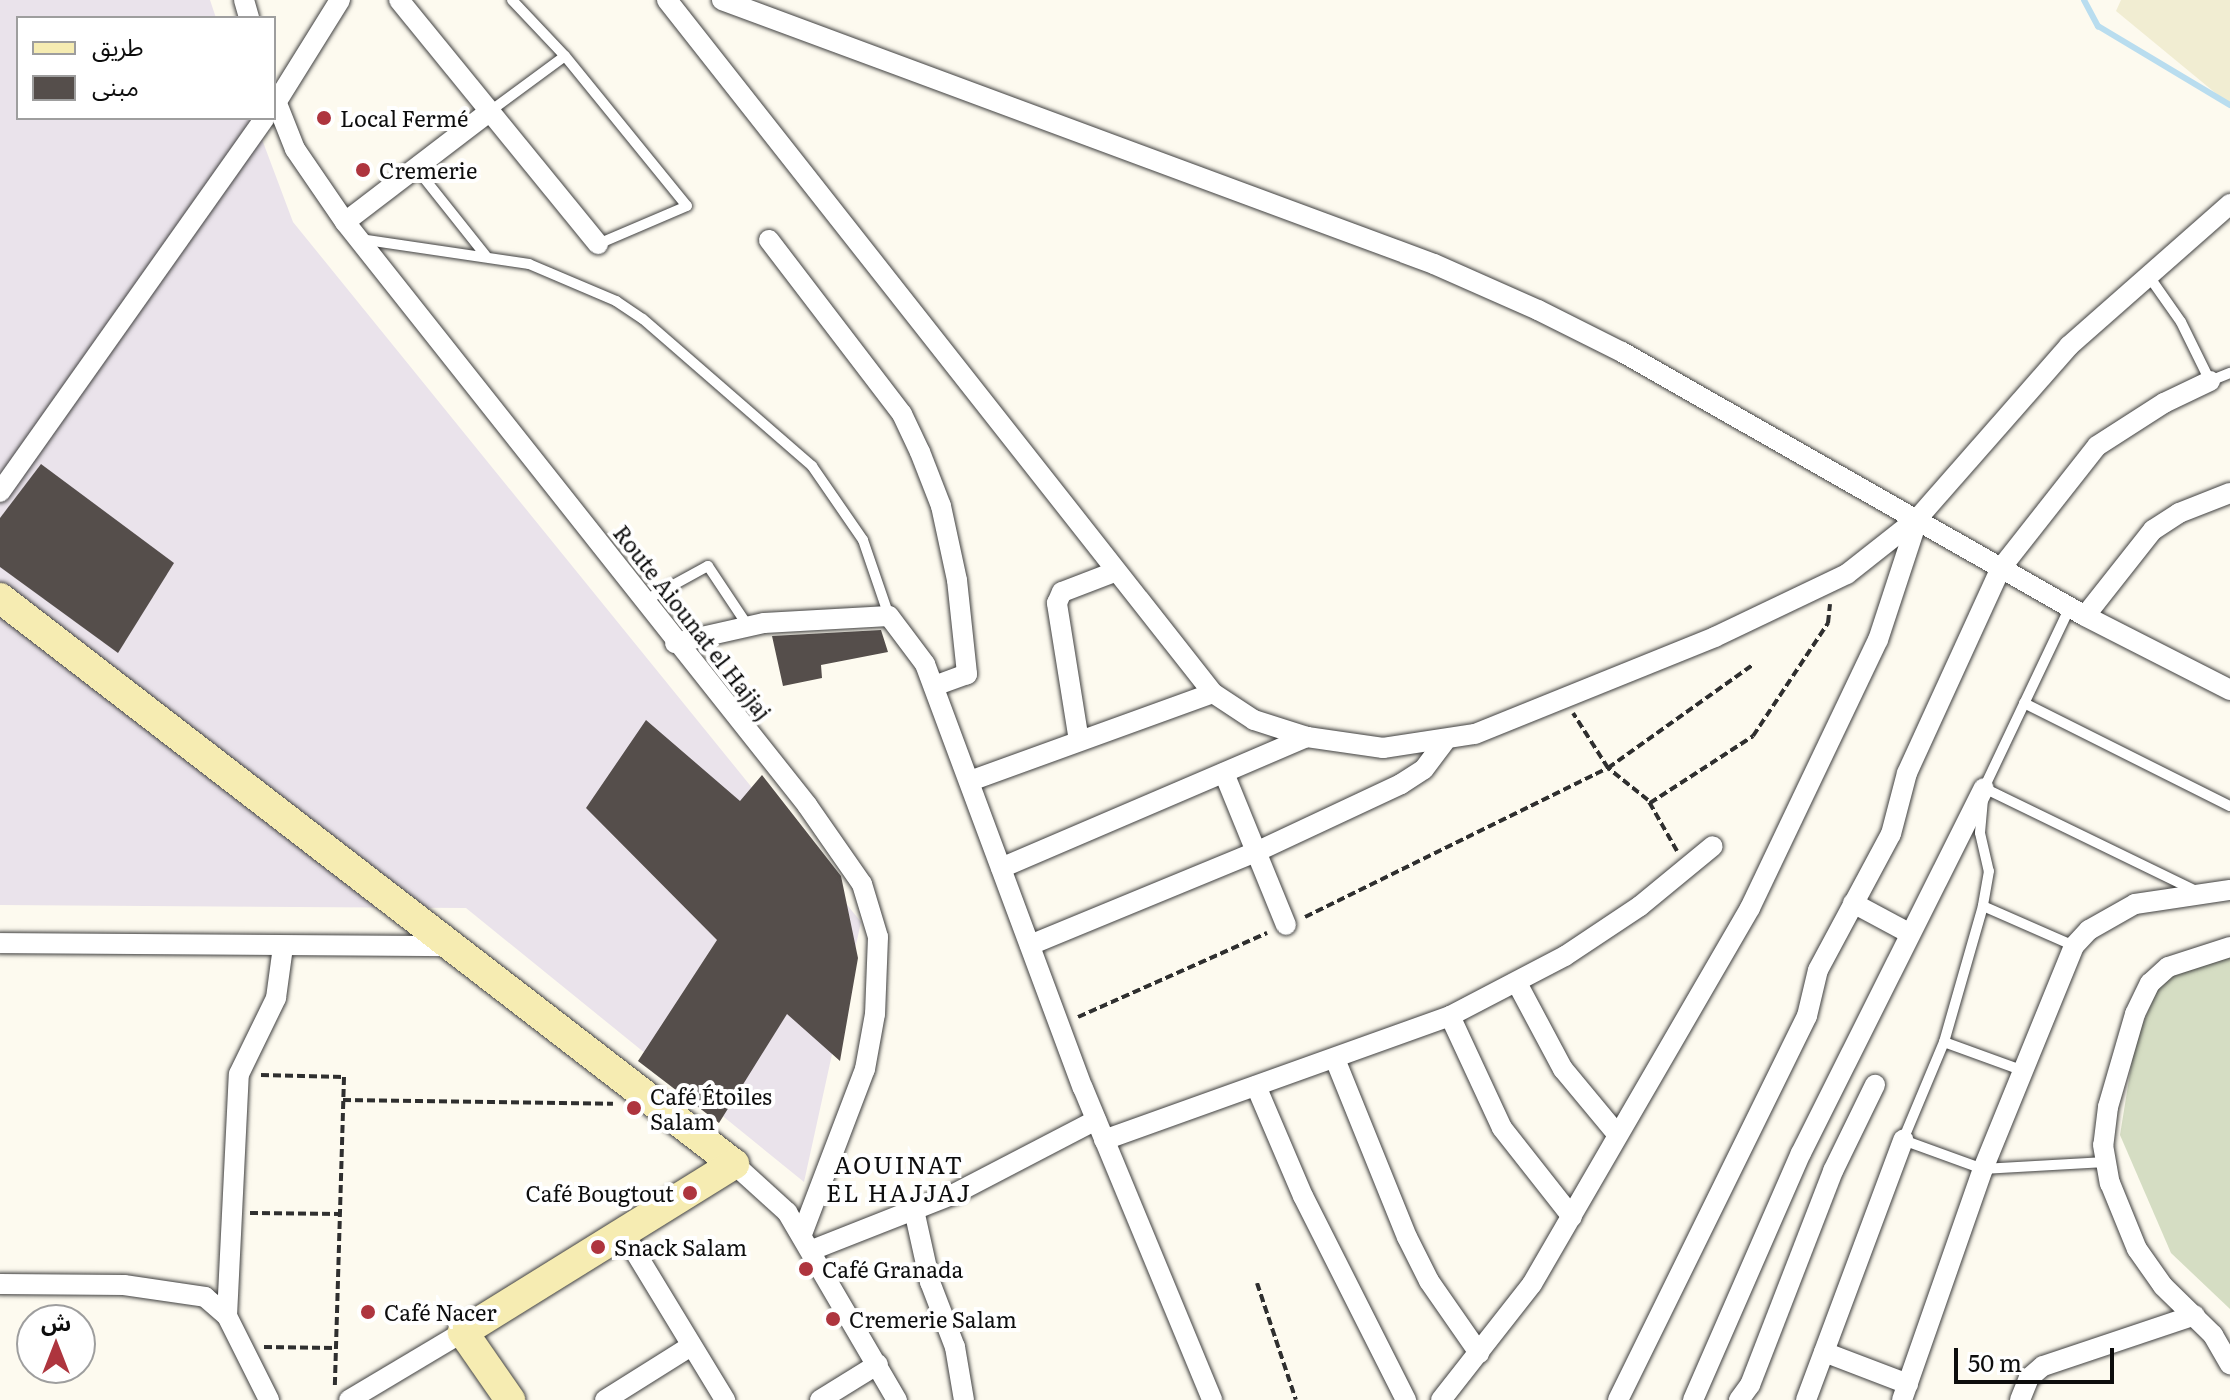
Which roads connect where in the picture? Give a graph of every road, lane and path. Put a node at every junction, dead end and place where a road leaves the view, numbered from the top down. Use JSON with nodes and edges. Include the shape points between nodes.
{"nodes":[{"id":1,"x":340,"y":0,"type":"edge"},
{"id":2,"x":399,"y":0,"type":"edge"},
{"id":3,"x":512,"y":0,"type":"edge"},
{"id":4,"x":667,"y":0,"type":"edge"},
{"id":5,"x":722,"y":0,"type":"edge"},
{"id":6,"x":565,"y":56,"type":"junction"},
{"id":7,"x":276,"y":99,"type":"edge"},
{"id":8,"x":489,"y":112,"type":"junction"},
{"id":9,"x":276,"y":113,"type":"edge"},
{"id":10,"x":261,"y":120,"type":"edge"},
{"id":11,"x":416,"y":168,"type":"junction"},
{"id":12,"x":2230,"y":204,"type":"edge"},
{"id":13,"x":345,"y":222,"type":"junction"},
{"id":14,"x":358,"y":239,"type":"junction"},
{"id":15,"x":769,"y":240,"type":"dead end"},
{"id":16,"x":598,"y":244,"type":"joint"},
{"id":17,"x":486,"y":256,"type":"junction"},
{"id":18,"x":2147,"y":274,"type":"junction"},
{"id":19,"x":2230,"y":373,"type":"edge"},
{"id":20,"x":2210,"y":381,"type":"junction"},
{"id":21,"x":0,"y":492,"type":"edge"},
{"id":22,"x":2230,"y":493,"type":"edge"},
{"id":23,"x":1918,"y":518,"type":"junction"},
{"id":24,"x":2001,"y":568,"type":"junction"},
{"id":25,"x":1114,"y":572,"type":"junction"},
{"id":26,"x":1832,"y":582,"type":"junction"},
{"id":27,"x":0,"y":598,"type":"edge"},
{"id":28,"x":644,"y":601,"type":"junction"},
{"id":29,"x":2078,"y":612,"type":"junction"},
{"id":30,"x":889,"y":616,"type":"junction"},
{"id":31,"x":748,"y":626,"type":"junction"},
{"id":32,"x":675,"y":643,"type":"junction"},
{"id":33,"x":1754,"y":664,"type":"dead end"},
{"id":34,"x":936,"y":685,"type":"junction"},
{"id":35,"x":2230,"y":690,"type":"edge"},
{"id":36,"x":1213,"y":693,"type":"junction"},
{"id":37,"x":1564,"y":697,"type":"junction"},
{"id":38,"x":2024,"y":703,"type":"junction"},
{"id":39,"x":1307,"y":737,"type":"junction"},
{"id":40,"x":1079,"y":741,"type":"junction"},
{"id":41,"x":1444,"y":742,"type":"junction"},
{"id":42,"x":1608,"y":768,"type":"junction"},
{"id":43,"x":1224,"y":773,"type":"junction"},
{"id":44,"x":970,"y":781,"type":"junction"},
{"id":45,"x":1984,"y":788,"type":"junction"},
{"id":46,"x":1650,"y":803,"type":"dead end"},
{"id":47,"x":2230,"y":806,"type":"edge"},
{"id":48,"x":1713,"y":846,"type":"dead end"},
{"id":49,"x":1256,"y":852,"type":"junction"},
{"id":50,"x":1678,"y":853,"type":"dead end"},
{"id":51,"x":1001,"y":868,"type":"junction"},
{"id":52,"x":2230,"y":890,"type":"edge"},
{"id":53,"x":2199,"y":893,"type":"junction"},
{"id":54,"x":1853,"y":903,"type":"junction"},
{"id":55,"x":1983,"y":906,"type":"junction"},
{"id":56,"x":1286,"y":925,"type":"junction"},
{"id":57,"x":1909,"y":933,"type":"junction"},
{"id":58,"x":0,"y":943,"type":"edge"},
{"id":59,"x":1030,"y":945,"type":"junction"},
{"id":60,"x":451,"y":946,"type":"junction"},
{"id":61,"x":2074,"y":946,"type":"junction"},
{"id":62,"x":283,"y":947,"type":"junction"},
{"id":63,"x":2230,"y":947,"type":"edge"},
{"id":64,"x":1517,"y":983,"type":"junction"},
{"id":65,"x":1450,"y":1016,"type":"junction"},
{"id":66,"x":1061,"y":1025,"type":"junction"},
{"id":67,"x":1944,"y":1042,"type":"junction"},
{"id":68,"x":1335,"y":1059,"type":"junction"},
{"id":69,"x":2021,"y":1070,"type":"junction"},
{"id":70,"x":239,"y":1074,"type":"junction"},
{"id":71,"x":1875,"y":1085,"type":"dead end"},
{"id":72,"x":1256,"y":1086,"type":"junction"},
{"id":73,"x":343,"y":1100,"type":"junction"},
{"id":74,"x":657,"y":1104,"type":"junction"},
{"id":75,"x":1096,"y":1120,"type":"junction"},
{"id":76,"x":1617,"y":1134,"type":"junction"},
{"id":77,"x":1104,"y":1140,"type":"junction"},
{"id":78,"x":1903,"y":1140,"type":"junction"},
{"id":79,"x":2105,"y":1162,"type":"junction"},
{"id":80,"x":734,"y":1164,"type":"junction"},
{"id":81,"x":1983,"y":1169,"type":"junction"},
{"id":82,"x":914,"y":1210,"type":"junction"},
{"id":83,"x":232,"y":1213,"type":"junction"},
{"id":84,"x":340,"y":1214,"type":"junction"},
{"id":85,"x":1572,"y":1217,"type":"junction"},
{"id":86,"x":623,"y":1232,"type":"junction"},
{"id":87,"x":807,"y":1242,"type":"junction"},
{"id":88,"x":1257,"y":1283,"type":"dead end"},
{"id":89,"x":0,"y":1284,"type":"edge"},
{"id":90,"x":2195,"y":1315,"type":"junction"},
{"id":91,"x":227,"y":1316,"type":"junction"},
{"id":92,"x":463,"y":1332,"type":"junction"},
{"id":93,"x":691,"y":1346,"type":"junction"},
{"id":94,"x":245,"y":1347,"type":"junction"},
{"id":95,"x":336,"y":1348,"type":"junction"},
{"id":96,"x":1824,"y":1352,"type":"junction"},
{"id":97,"x":1479,"y":1353,"type":"junction"},
{"id":98,"x":878,"y":1364,"type":"junction"},
{"id":99,"x":2230,"y":1364,"type":"edge"},
{"id":100,"x":1905,"y":1392,"type":"edge"},
{"id":101,"x":269,"y":1400,"type":"edge"},
{"id":102,"x":334,"y":1400,"type":"edge"},
{"id":103,"x":349,"y":1400,"type":"edge"},
{"id":104,"x":510,"y":1400,"type":"edge"},
{"id":105,"x":605,"y":1400,"type":"edge"},
{"id":106,"x":725,"y":1400,"type":"edge"},
{"id":107,"x":820,"y":1400,"type":"edge"},
{"id":108,"x":897,"y":1400,"type":"edge"},
{"id":109,"x":964,"y":1400,"type":"edge"},
{"id":110,"x":1212,"y":1400,"type":"edge"},
{"id":111,"x":1296,"y":1400,"type":"edge"},
{"id":112,"x":1406,"y":1400,"type":"edge"},
{"id":113,"x":1441,"y":1400,"type":"edge"},
{"id":114,"x":1618,"y":1400,"type":"edge"},
{"id":115,"x":1693,"y":1400,"type":"edge"},
{"id":116,"x":1739,"y":1400,"type":"edge"},
{"id":117,"x":1806,"y":1400,"type":"edge"},
{"id":118,"x":2020,"y":1400,"type":"edge"}],
"edges":[{"from":1,"to":7,"type":"street"},
{"from":2,"to":8,"type":"street"},
{"from":3,"to":6,"type":"lane"},
{"from":4,"to":25,"type":"street"},
{"from":5,"to":23,"type":"street","via":[[1447,270],[1622,352]]},
{"from":6,"to":8,"type":"lane"},
{"from":6,"to":16,"type":"lane","via":[[687,206]]},
{"from":8,"to":11,"type":"street"},
{"from":8,"to":16,"type":"street"},
{"from":9,"to":13,"type":"street","name":"Route Aiounat el Hajjaj"},
{"from":10,"to":21,"type":"street"},
{"from":11,"to":13,"type":"street"},
{"from":11,"to":17,"type":"lane"},
{"from":12,"to":18,"type":"street"},
{"from":13,"to":14,"type":"street","name":"Route Aiounat el Hajjaj"},
{"from":14,"to":17,"type":"lane"},
{"from":14,"to":28,"type":"street","name":"Route Aiounat el Hajjaj"},
{"from":15,"to":34,"type":"street","via":[[902,414],[936,493],[957,580],[967,674]]},
{"from":17,"to":30,"type":"lane","via":[[529,264],[616,301],[787,441],[812,466],[863,540]]},
{"from":18,"to":20,"type":"lane","via":[[2181,322]]},
{"from":18,"to":23,"type":"street","via":[[2069,346]]},
{"from":19,"to":20,"type":"lane"},
{"from":20,"to":24,"type":"street","via":[[2097,446]]},
{"from":22,"to":29,"type":"street","via":[[2153,530]]},
{"from":23,"to":24,"type":"street"},
{"from":23,"to":26,"type":"street","via":[[1877,554]]},
{"from":23,"to":76,"type":"street","via":[[1878,640],[1782,847]]},
{"from":24,"to":29,"type":"street"},
{"from":24,"to":54,"type":"street","via":[[1907,773],[1891,834]]},
{"from":25,"to":36,"type":"street"},
{"from":25,"to":40,"type":"street","via":[[1062,592],[1057,603]]},
{"from":26,"to":37,"type":"street","via":[[1715,637]]},
{"from":26,"to":46,"type":"path","via":[[1828,623],[1753,736]]},
{"from":27,"to":60,"type":"street"},
{"from":28,"to":31,"type":"lane","via":[[708,566]]},
{"from":28,"to":32,"type":"street","name":"Route Aiounat el Hajjaj"},
{"from":29,"to":35,"type":"street"},
{"from":29,"to":38,"type":"lane"},
{"from":30,"to":31,"type":"street"},
{"from":30,"to":34,"type":"street"},
{"from":31,"to":32,"type":"street"},
{"from":32,"to":87,"type":"street","name":"Route Aiounat el Hajjaj","via":[[849,860],[873,911],[880,981],[865,1069]]},
{"from":33,"to":42,"type":"path"},
{"from":34,"to":44,"type":"street"},
{"from":36,"to":39,"type":"street","via":[[1254,720]]},
{"from":36,"to":40,"type":"street"},
{"from":37,"to":41,"type":"street"},
{"from":37,"to":42,"type":"path"},
{"from":38,"to":45,"type":"lane"},
{"from":38,"to":47,"type":"lane"},
{"from":39,"to":41,"type":"street","via":[[1383,748]]},
{"from":39,"to":43,"type":"street"},
{"from":40,"to":44,"type":"street"},
{"from":41,"to":49,"type":"street","via":[[1416,776]]},
{"from":42,"to":50,"type":"path","via":[[1648,800]]},
{"from":42,"to":56,"type":"path","via":[[1519,816]]},
{"from":43,"to":49,"type":"street"},
{"from":43,"to":51,"type":"street"},
{"from":44,"to":51,"type":"street"},
{"from":45,"to":53,"type":"lane"},
{"from":45,"to":55,"type":"lane","via":[[1980,833],[1989,871]]},
{"from":45,"to":57,"type":"street"},
{"from":48,"to":64,"type":"street","via":[[1612,926]]},
{"from":49,"to":56,"type":"street"},
{"from":49,"to":59,"type":"street"},
{"from":51,"to":59,"type":"street"},
{"from":52,"to":53,"type":"street"},
{"from":53,"to":61,"type":"street","via":[[2135,904],[2098,923]]},
{"from":54,"to":57,"type":"street"},
{"from":54,"to":114,"type":"street","via":[[1818,970],[1807,1016]]},
{"from":55,"to":61,"type":"lane"},
{"from":55,"to":67,"type":"lane"},
{"from":56,"to":66,"type":"path"},
{"from":57,"to":115,"type":"street","via":[[1801,1153]]},
{"from":58,"to":62,"type":"street"},
{"from":59,"to":66,"type":"street"},
{"from":60,"to":62,"type":"street"},
{"from":60,"to":74,"type":"street"},
{"from":61,"to":69,"type":"street"},
{"from":62,"to":70,"type":"street","via":[[276,998]]},
{"from":63,"to":79,"type":"street","via":[[2168,967],[2142,996],[2108,1107]]},
{"from":64,"to":65,"type":"street"},
{"from":64,"to":76,"type":"street","via":[[1563,1069]]},
{"from":65,"to":68,"type":"street"},
{"from":65,"to":85,"type":"street","via":[[1502,1128]]},
{"from":66,"to":75,"type":"street"},
{"from":67,"to":69,"type":"lane"},
{"from":67,"to":78,"type":"lane"},
{"from":68,"to":72,"type":"street"},
{"from":68,"to":97,"type":"street","via":[[1407,1237]]},
{"from":69,"to":81,"type":"street"},
{"from":70,"to":73,"type":"path","via":[[344,1077]]},
{"from":70,"to":83,"type":"street"},
{"from":71,"to":116,"type":"street","via":[[1833,1171],[1750,1385]]},
{"from":72,"to":77,"type":"street"},
{"from":72,"to":112,"type":"street","via":[[1303,1196]]},
{"from":73,"to":74,"type":"path"},
{"from":73,"to":84,"type":"path"},
{"from":74,"to":80,"type":"street"},
{"from":75,"to":77,"type":"street"},
{"from":75,"to":82,"type":"street"},
{"from":76,"to":85,"type":"street"},
{"from":77,"to":110,"type":"street"},
{"from":78,"to":81,"type":"lane"},
{"from":78,"to":96,"type":"street"},
{"from":79,"to":81,"type":"lane"},
{"from":79,"to":90,"type":"street","via":[[2125,1229],[2147,1267]]},
{"from":80,"to":86,"type":"street"},
{"from":80,"to":87,"type":"street","via":[[767,1191]]},
{"from":81,"to":100,"type":"street"},
{"from":82,"to":87,"type":"street"},
{"from":82,"to":109,"type":"street","via":[[930,1282],[955,1347]]},
{"from":83,"to":84,"type":"path"},
{"from":83,"to":91,"type":"street"},
{"from":84,"to":95,"type":"path"},
{"from":85,"to":97,"type":"street","via":[[1532,1284]]},
{"from":86,"to":92,"type":"street"},
{"from":86,"to":93,"type":"street"},
{"from":87,"to":98,"type":"street"},
{"from":88,"to":111,"type":"path"},
{"from":89,"to":91,"type":"street","via":[[172,1289],[205,1297]]},
{"from":90,"to":99,"type":"street"},
{"from":90,"to":118,"type":"street","via":[[2043,1366],[2029,1378]]},
{"from":91,"to":94,"type":"street"},
{"from":92,"to":103,"type":"street"},
{"from":92,"to":104,"type":"street"},
{"from":93,"to":105,"type":"street"},
{"from":93,"to":106,"type":"street"},
{"from":94,"to":95,"type":"path"},
{"from":94,"to":101,"type":"street"},
{"from":95,"to":102,"type":"path"},
{"from":96,"to":100,"type":"street"},
{"from":96,"to":117,"type":"street"},
{"from":97,"to":113,"type":"street"},
{"from":98,"to":107,"type":"street"},
{"from":98,"to":108,"type":"street"}]}
